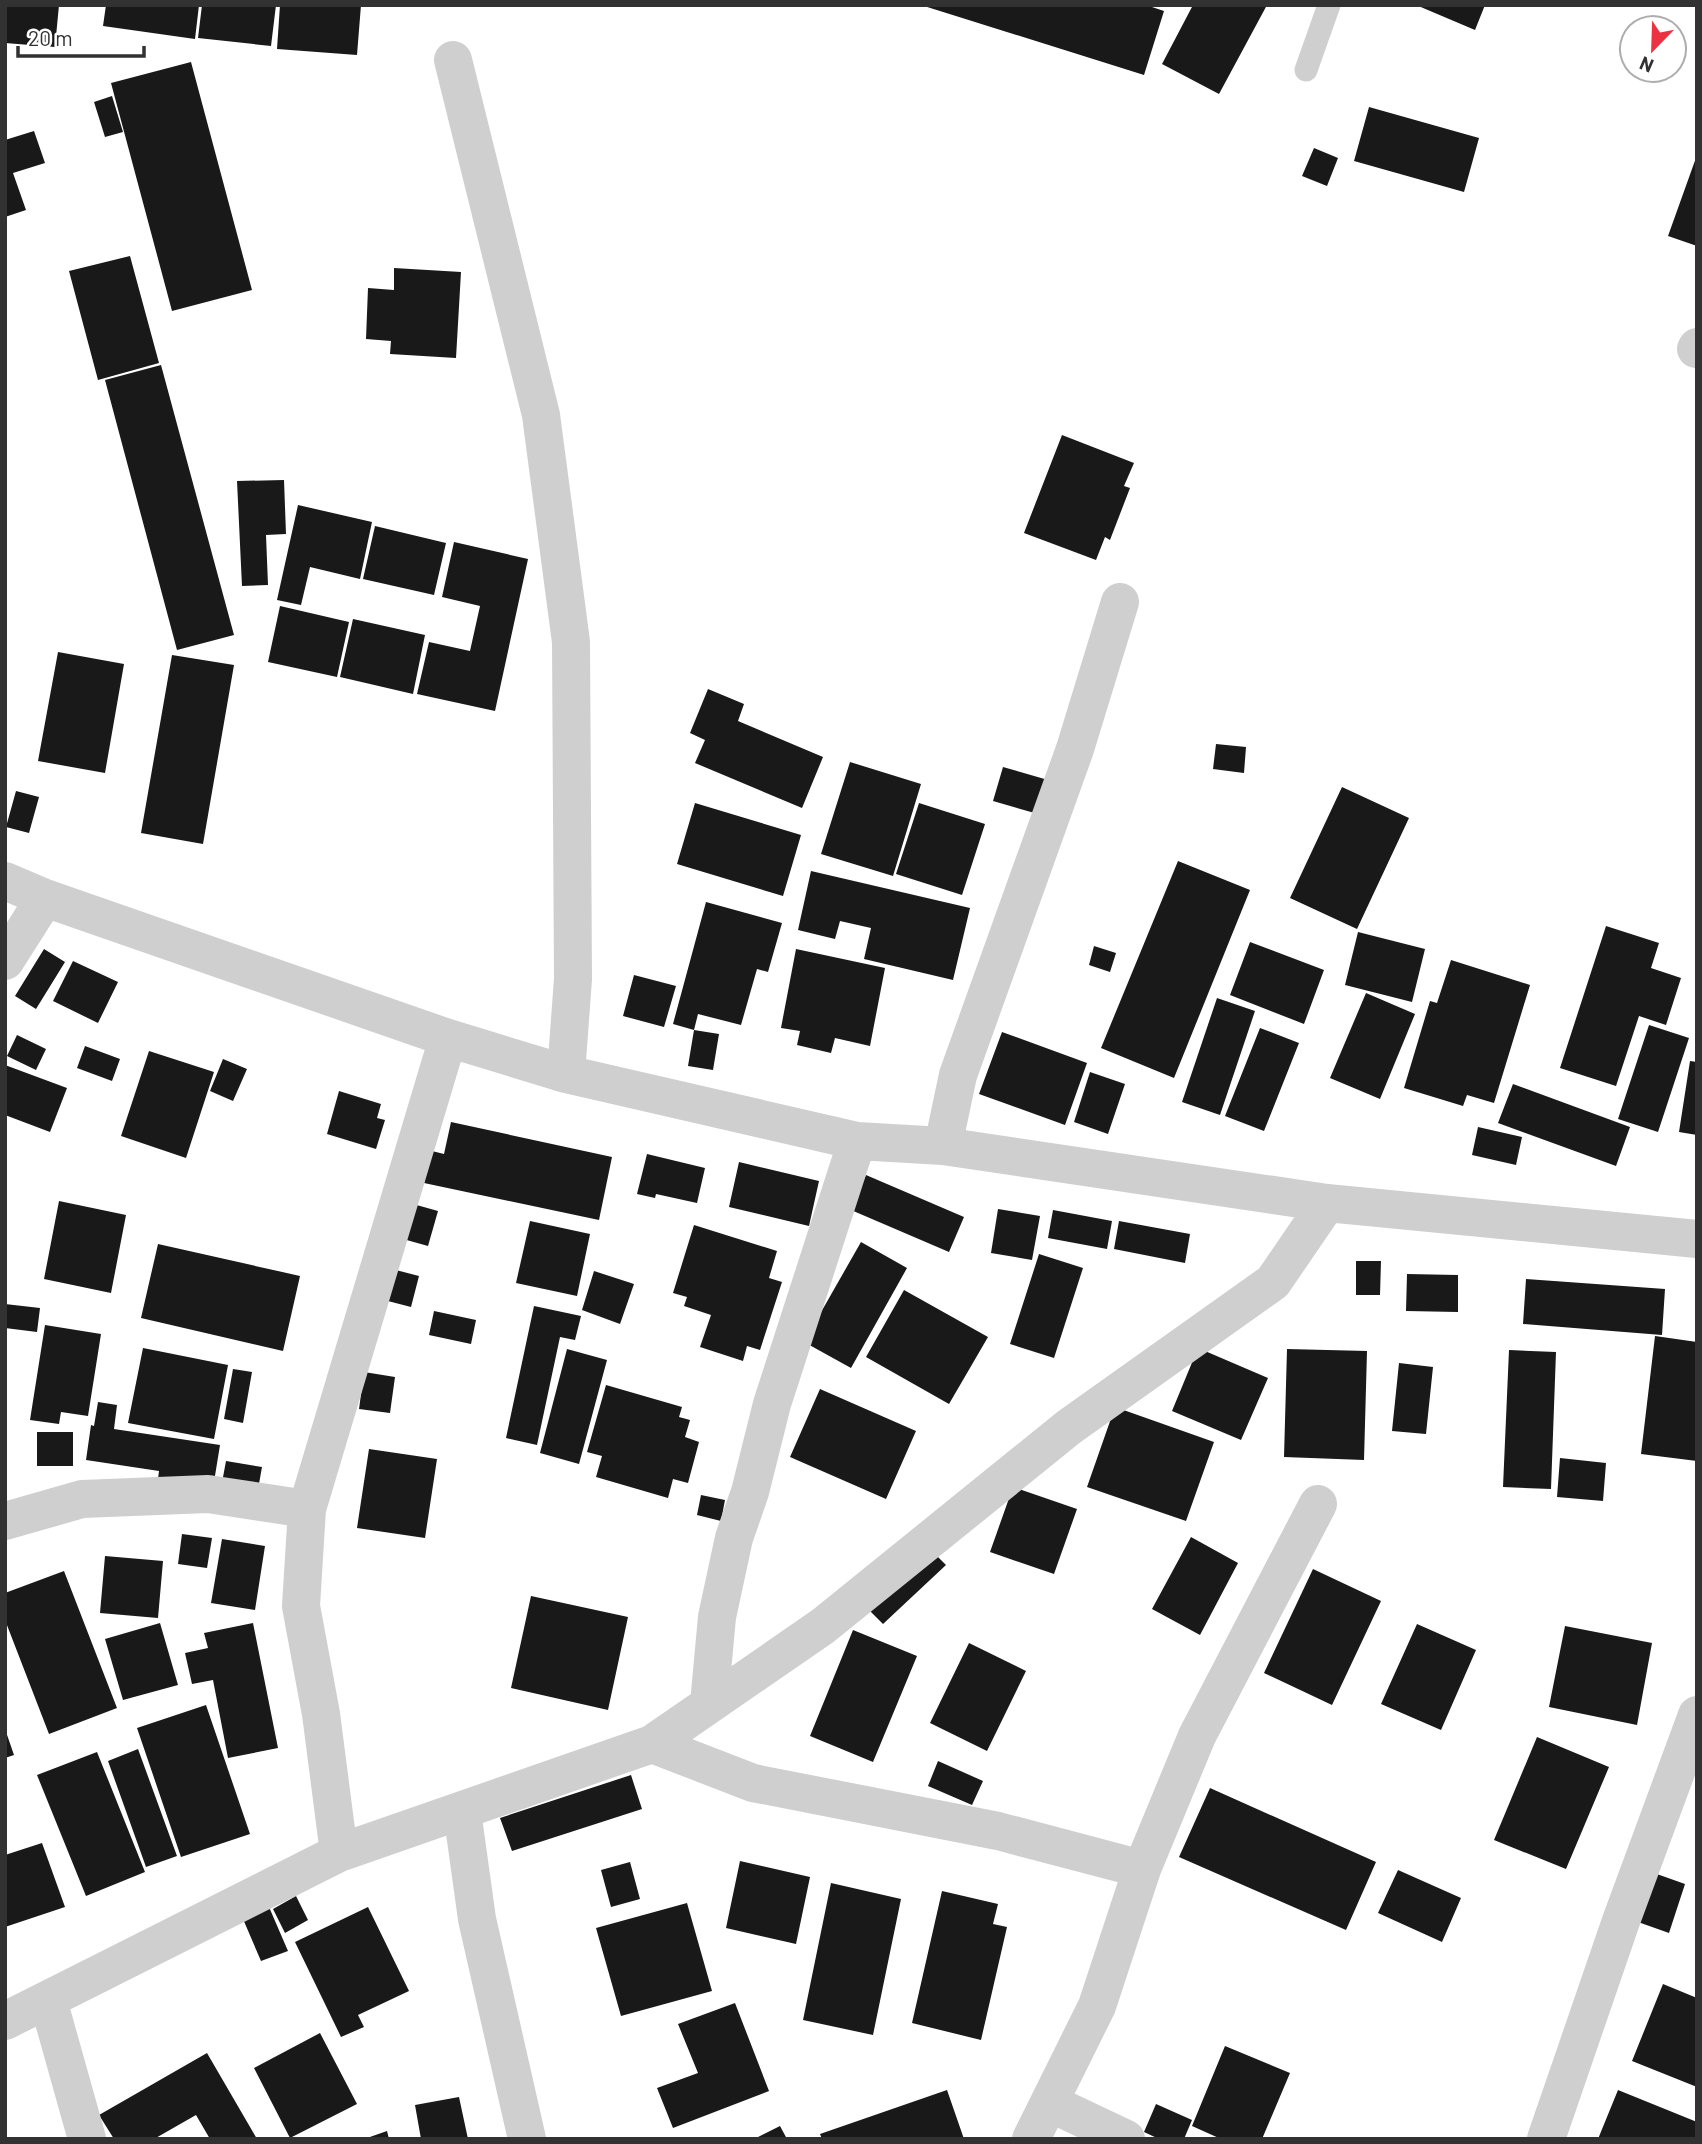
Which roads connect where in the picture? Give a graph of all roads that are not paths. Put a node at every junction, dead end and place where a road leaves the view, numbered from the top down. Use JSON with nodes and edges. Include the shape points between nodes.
{"nodes":[{"id":1,"x":1329,"y":5,"type":"edge"},
{"id":2,"x":453,"y":60,"type":"dead end"},
{"id":3,"x":1306,"y":70,"type":"dead end"},
{"id":4,"x":1120,"y":602,"type":"dead end"},
{"id":5,"x":5,"y":881,"type":"edge"},
{"id":6,"x":45,"y":898,"type":"junction"},
{"id":7,"x":5,"y":961,"type":"edge"},
{"id":8,"x":448,"y":1038,"type":"junction"},
{"id":9,"x":566,"y":1074,"type":"junction"},
{"id":10,"x":857,"y":1141,"type":"junction"},
{"id":11,"x":943,"y":1146,"type":"junction"},
{"id":12,"x":1327,"y":1203,"type":"junction"},
{"id":13,"x":1697,"y":1239,"type":"edge"},
{"id":14,"x":1318,"y":1504,"type":"dead end"},
{"id":15,"x":307,"y":1509,"type":"junction"},
{"id":16,"x":5,"y":1521,"type":"edge"},
{"id":17,"x":709,"y":1704,"type":"junction"},
{"id":18,"x":1697,"y":1715,"type":"edge"},
{"id":19,"x":652,"y":1744,"type":"junction"},
{"id":20,"x":462,"y":1811,"type":"junction"},
{"id":21,"x":339,"y":1853,"type":"junction"},
{"id":22,"x":1142,"y":1869,"type":"junction"},
{"id":23,"x":48,"y":2000,"type":"junction"},
{"id":24,"x":5,"y":2021,"type":"edge"},
{"id":25,"x":1050,"y":2103,"type":"junction"},
{"id":26,"x":87,"y":2139,"type":"edge"},
{"id":27,"x":527,"y":2139,"type":"edge"},
{"id":28,"x":1031,"y":2139,"type":"edge"},
{"id":29,"x":1126,"y":2139,"type":"edge"},
{"id":30,"x":1546,"y":2139,"type":"edge"}],
"edges":[{"from":1,"to":3,"type":"lane"},
{"from":2,"to":9,"type":"street","via":[[541,415],[571,642],[573,979]]},
{"from":4,"to":11,"type":"street","via":[[1075,749],[958,1075]]},
{"from":5,"to":6,"type":"street"},
{"from":6,"to":7,"type":"street"},
{"from":6,"to":8,"type":"street"},
{"from":8,"to":9,"type":"street"},
{"from":8,"to":15,"type":"street"},
{"from":9,"to":10,"type":"street"},
{"from":10,"to":11,"type":"street"},
{"from":10,"to":17,"type":"street","via":[[734,1538],[718,1617]]},
{"from":11,"to":12,"type":"street"},
{"from":12,"to":13,"type":"street"},
{"from":12,"to":17,"type":"street","via":[[1273,1282],[1069,1427],[823,1626]]},
{"from":14,"to":22,"type":"street","via":[[1197,1736]]},
{"from":15,"to":16,"type":"street","via":[[208,1494],[82,1499]]},
{"from":15,"to":21,"type":"street","via":[[301,1606]]},
{"from":17,"to":19,"type":"street"},
{"from":18,"to":30,"type":"street"},
{"from":19,"to":20,"type":"street"},
{"from":19,"to":22,"type":"street","via":[[753,1783],[998,1831]]},
{"from":20,"to":21,"type":"street"},
{"from":20,"to":27,"type":"street","via":[[477,1919]]},
{"from":21,"to":23,"type":"street"},
{"from":22,"to":25,"type":"street","via":[[1097,2006]]},
{"from":23,"to":24,"type":"street"},
{"from":23,"to":26,"type":"street"},
{"from":25,"to":28,"type":"street"},
{"from":25,"to":29,"type":"street"}]}
